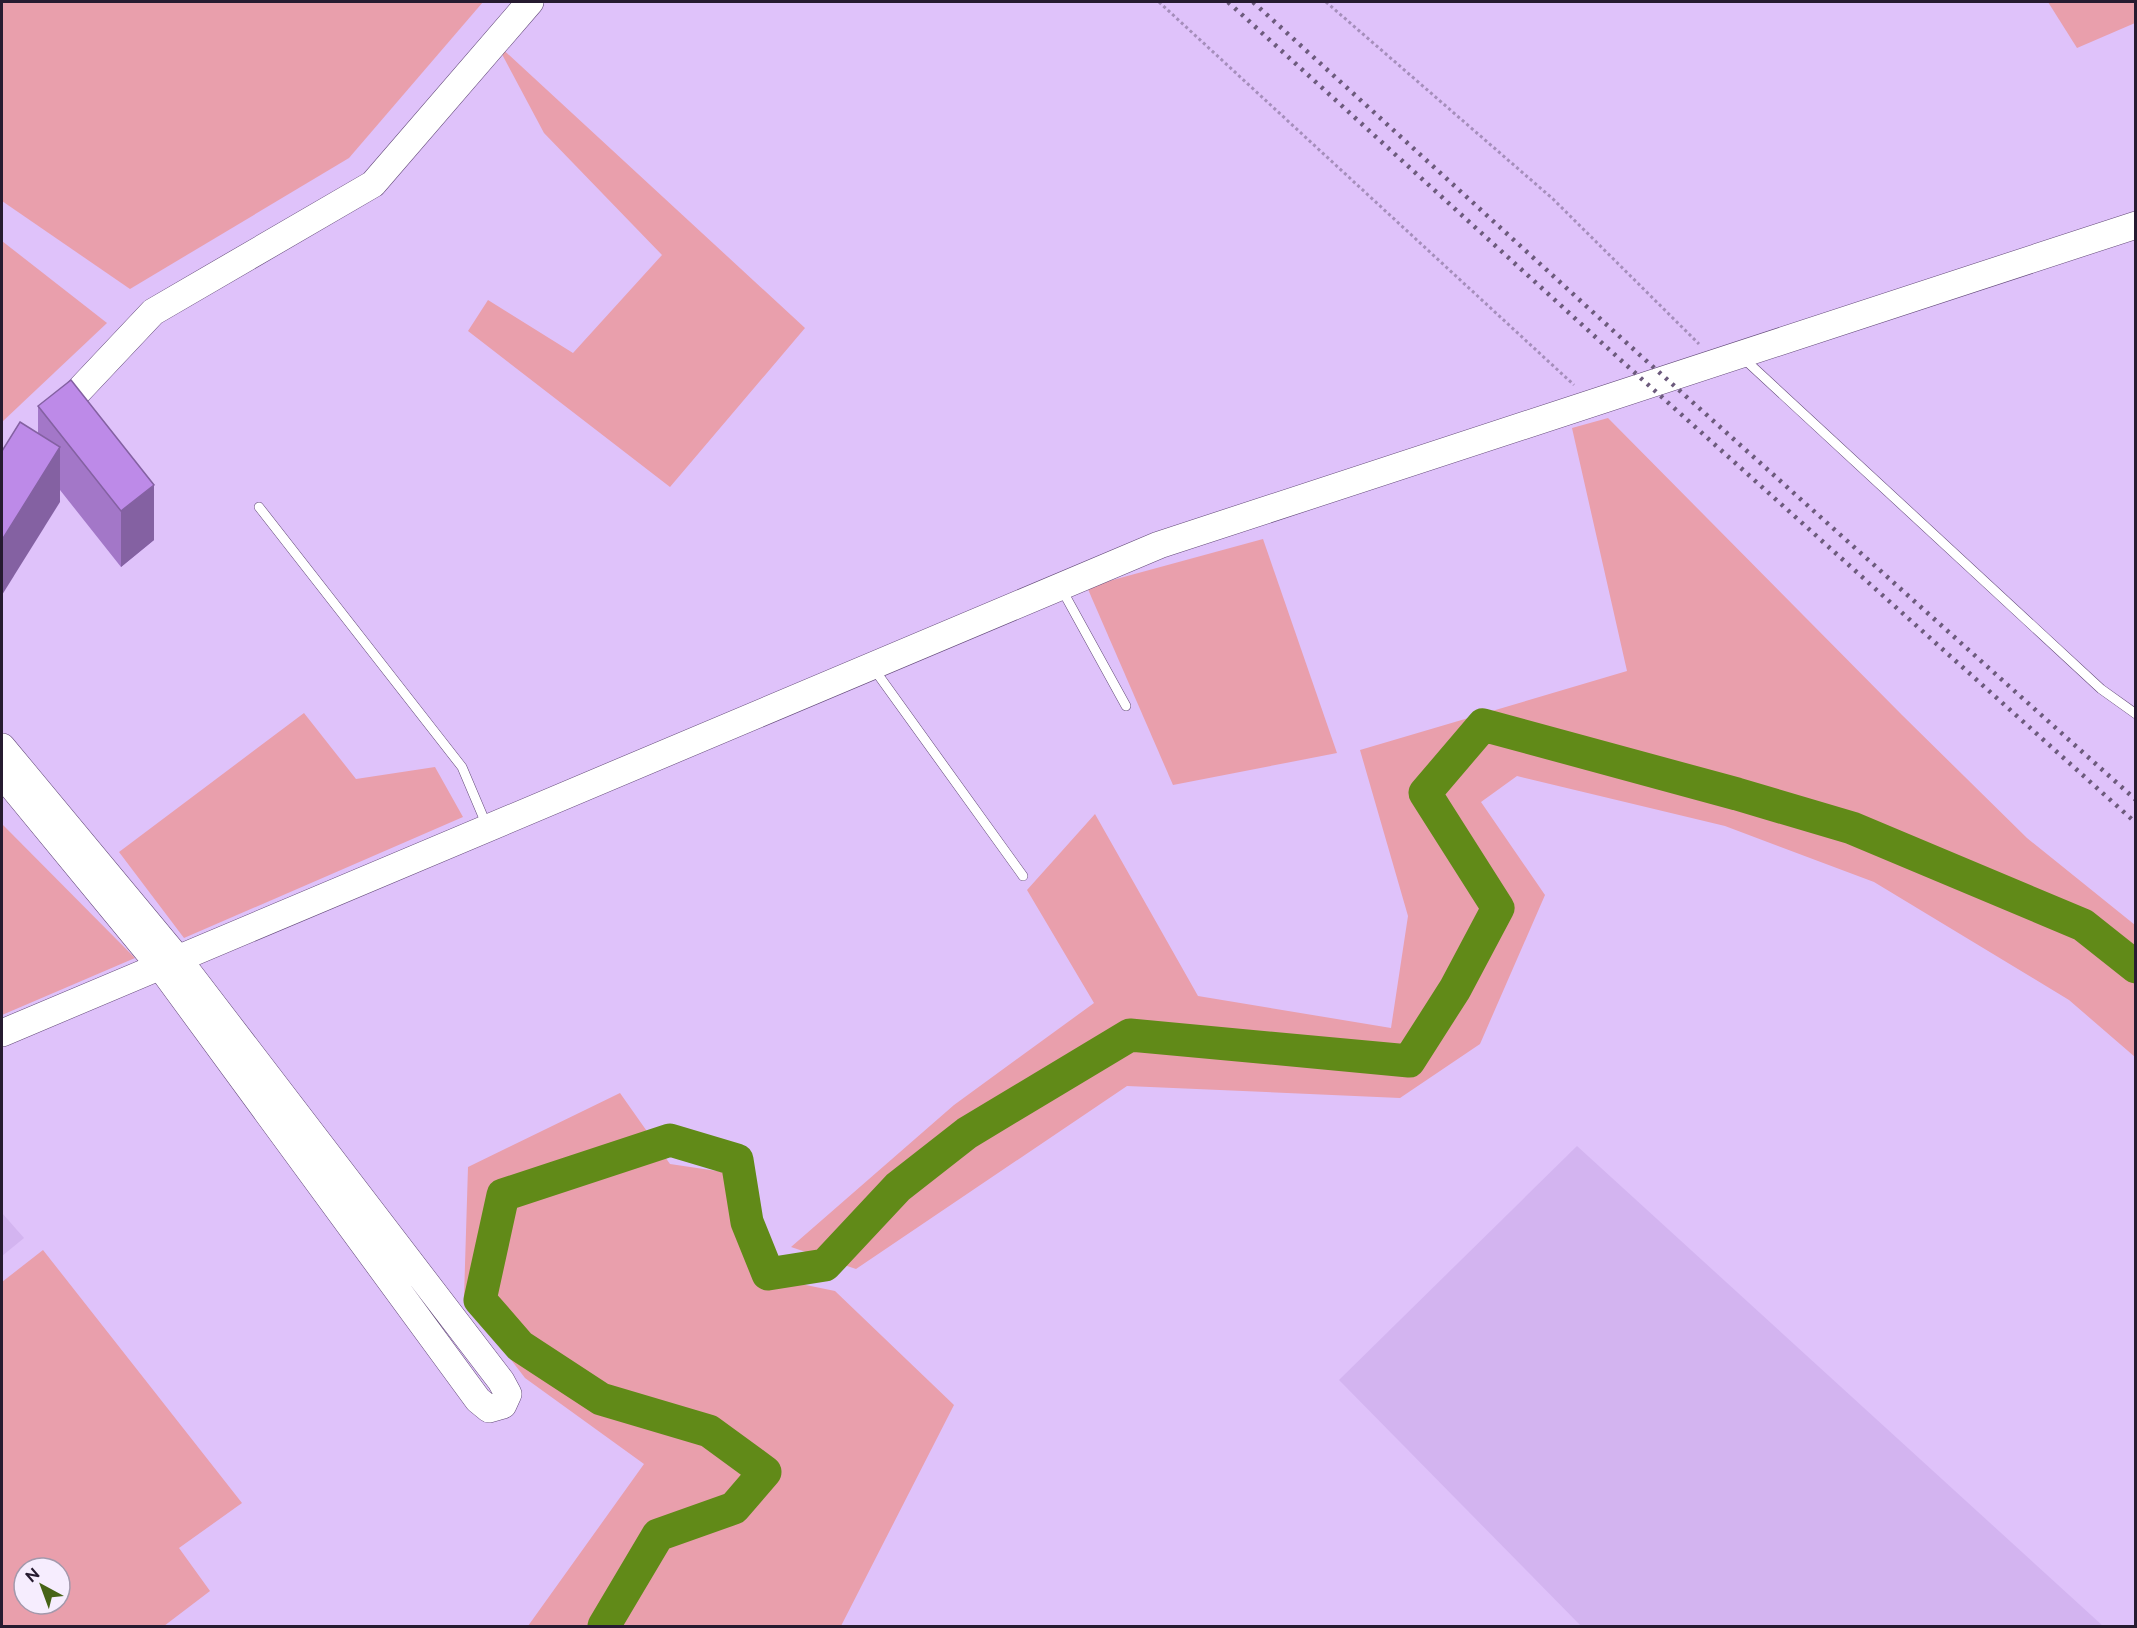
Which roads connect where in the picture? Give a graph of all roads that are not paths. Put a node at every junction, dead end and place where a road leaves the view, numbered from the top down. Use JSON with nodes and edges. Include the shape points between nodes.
{"nodes":[{"id":1,"x":530,"y":2,"type":"edge"},
{"id":2,"x":2136,"y":225,"type":"edge"},
{"id":3,"x":1728,"y":358,"type":"junction"},
{"id":4,"x":33,"y":439,"type":"edge"},
{"id":5,"x":259,"y":507,"type":"dead end"},
{"id":6,"x":1060,"y":587,"type":"junction"},
{"id":7,"x":872,"y":666,"type":"junction"},
{"id":8,"x":1126,"y":706,"type":"dead end"},
{"id":9,"x":2136,"y":714,"type":"edge"},
{"id":10,"x":2,"y":747,"type":"edge"},
{"id":11,"x":2,"y":774,"type":"edge"},
{"id":12,"x":488,"y":828,"type":"junction"},
{"id":13,"x":1023,"y":876,"type":"dead end"},
{"id":14,"x":169,"y":962,"type":"junction"},
{"id":15,"x":2,"y":1033,"type":"edge"},
{"id":16,"x":333,"y":1181,"type":"junction"}],
"edges":[{"from":1,"to":4,"type":"street","via":[[373,184],[153,312]]},
{"from":2,"to":3,"type":"street"},
{"from":3,"to":6,"type":"street","via":[[1159,545]]},
{"from":3,"to":9,"type":"lane","via":[[2101,688]]},
{"from":5,"to":12,"type":"lane","via":[[462,767]]},
{"from":6,"to":7,"type":"street"},
{"from":6,"to":8,"type":"lane"},
{"from":7,"to":12,"type":"street"},
{"from":7,"to":13,"type":"lane"},
{"from":10,"to":14,"type":"street"},
{"from":11,"to":14,"type":"street"},
{"from":12,"to":14,"type":"street"},
{"from":14,"to":15,"type":"street"},
{"from":14,"to":16,"type":"street"},
{"from":16,"to":16,"type":"street","via":[[501,1381],[508,1394],[503,1405],[489,1409],[478,1400]]}]}
